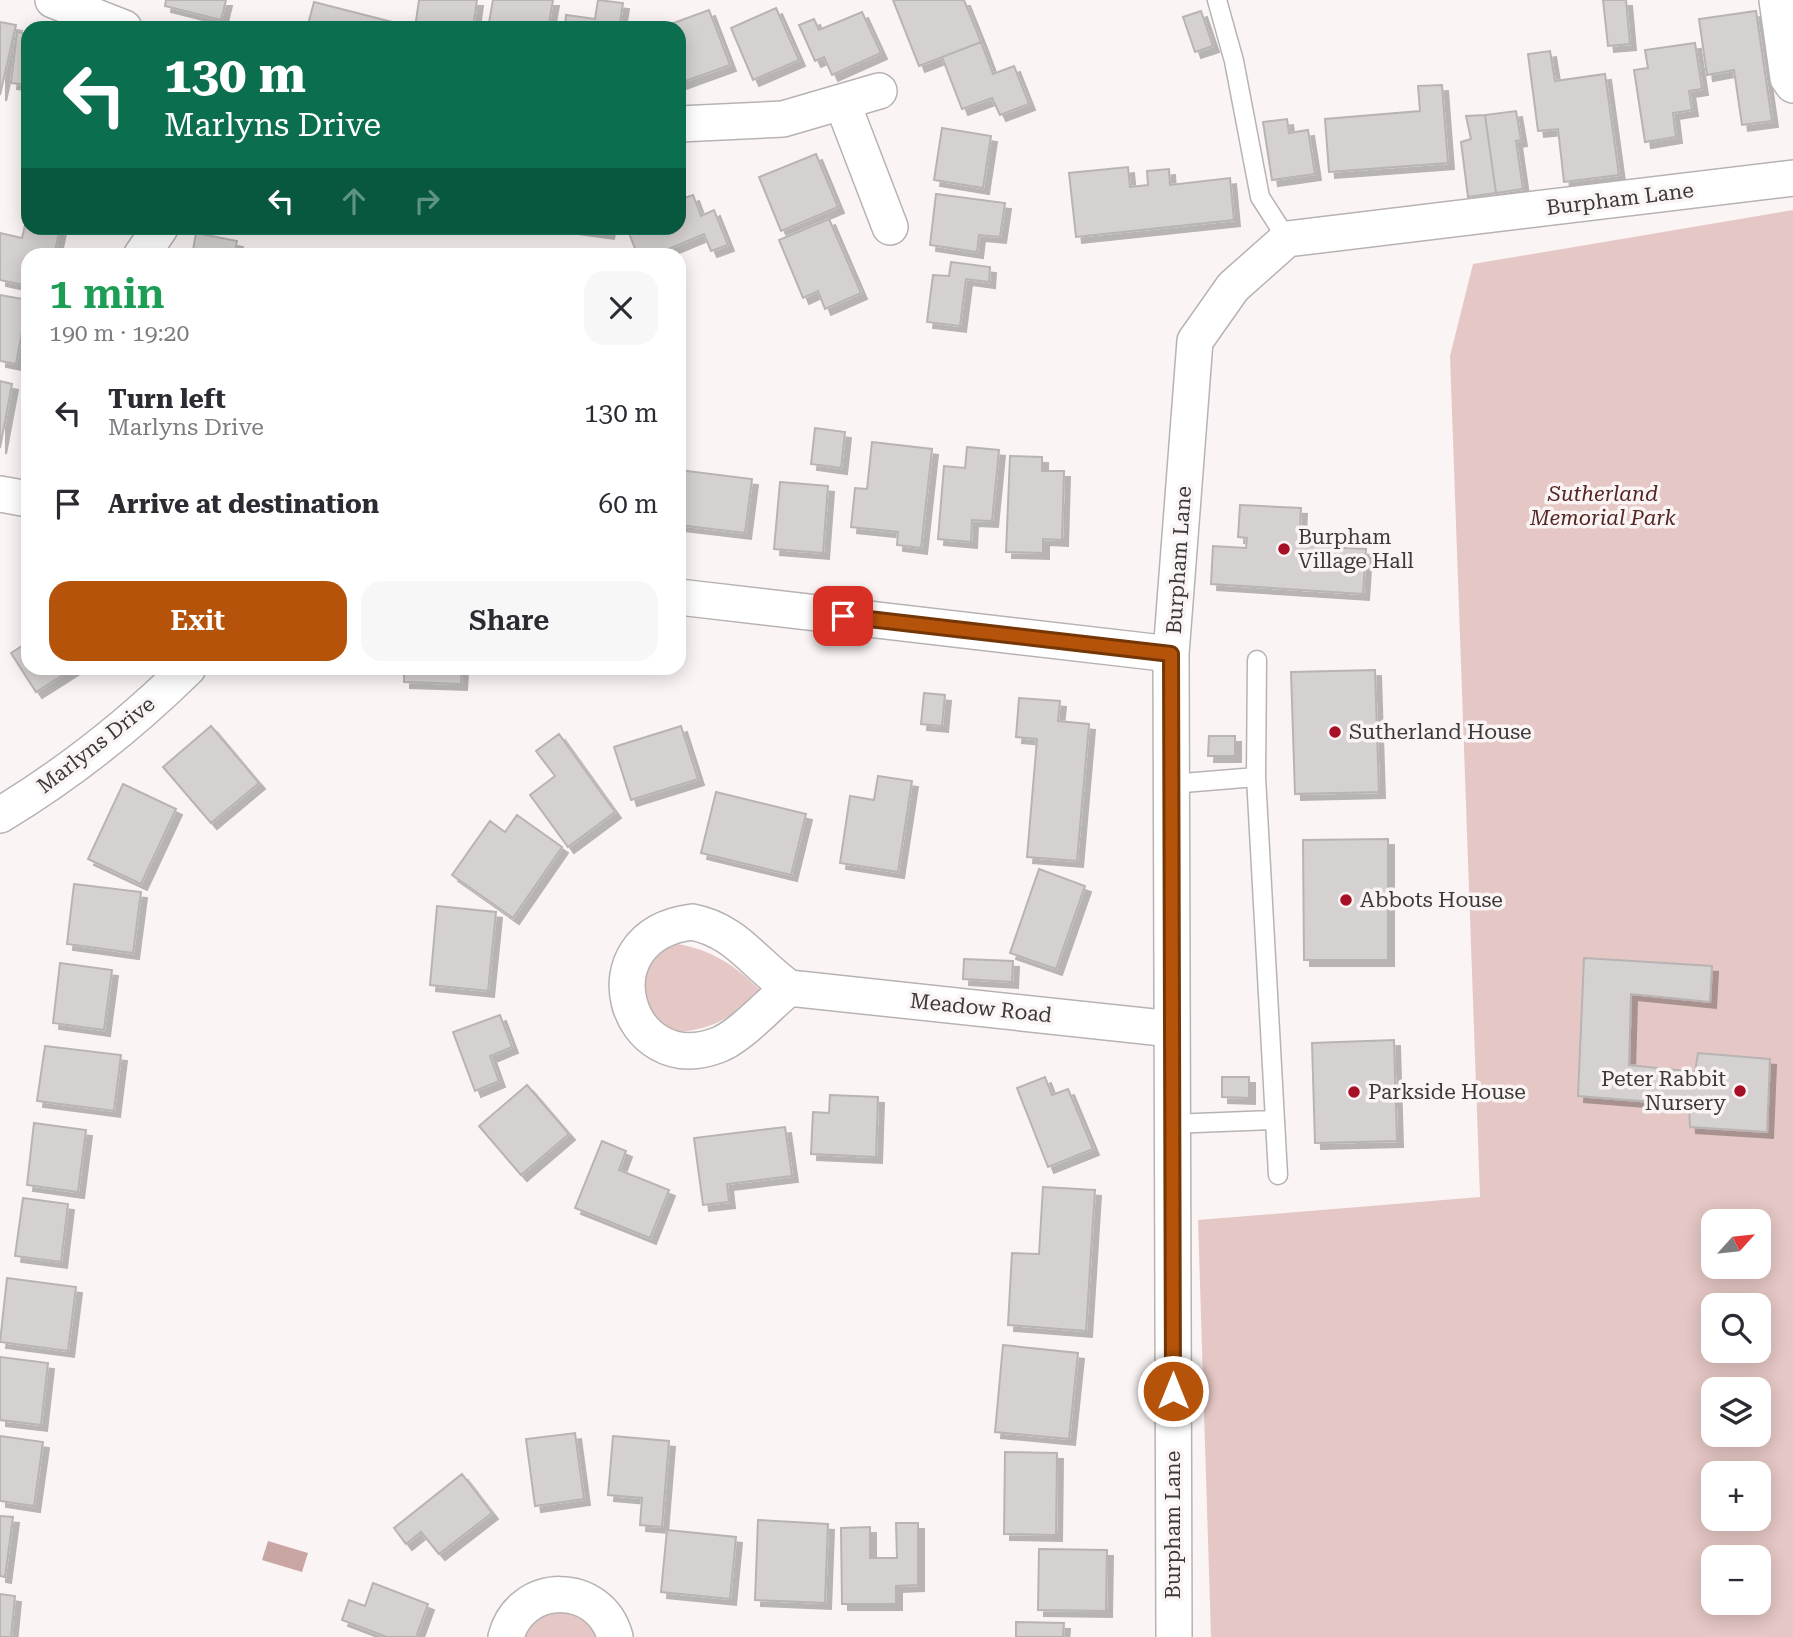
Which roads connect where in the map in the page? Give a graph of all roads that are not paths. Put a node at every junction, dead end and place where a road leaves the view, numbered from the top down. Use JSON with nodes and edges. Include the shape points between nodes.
{"nodes":[{"id":1,"x":53,"y":0,"type":"edge"},
{"id":2,"x":1217,"y":0,"type":"edge"},
{"id":3,"x":1777,"y":0,"type":"edge"},
{"id":4,"x":106,"y":21,"type":"edge"},
{"id":5,"x":1793,"y":85,"type":"edge"},
{"id":6,"x":879,"y":91,"type":"dead end"},
{"id":7,"x":842,"y":102,"type":"junction"},
{"id":8,"x":686,"y":124,"type":"edge"},
{"id":9,"x":1793,"y":178,"type":"edge"},
{"id":10,"x":890,"y":227,"type":"dead end"},
{"id":11,"x":1287,"y":239,"type":"junction"},
{"id":12,"x":0,"y":494,"type":"edge"},
{"id":13,"x":21,"y":498,"type":"edge"},
{"id":14,"x":686,"y":598,"type":"edge"},
{"id":15,"x":1171,"y":654,"type":"junction"},
{"id":16,"x":1257,"y":660,"type":"dead end"},
{"id":17,"x":181,"y":675,"type":"edge"},
{"id":18,"x":1256,"y":777,"type":"junction"},
{"id":19,"x":1171,"y":784,"type":"junction"},
{"id":20,"x":0,"y":815,"type":"edge"},
{"id":21,"x":789,"y":988,"type":"junction"},
{"id":22,"x":1172,"y":1029,"type":"junction"},
{"id":23,"x":1274,"y":1120,"type":"junction"},
{"id":24,"x":1171,"y":1124,"type":"junction"},
{"id":25,"x":1278,"y":1175,"type":"dead end"},
{"id":26,"x":506,"y":1637,"type":"edge"},
{"id":27,"x":615,"y":1637,"type":"edge"},
{"id":28,"x":1174,"y":1637,"type":"edge"}],
"edges":[{"from":1,"to":4,"type":"street"},
{"from":2,"to":11,"type":"lane","via":[[1234,61],[1260,197]]},
{"from":3,"to":5,"type":"street","via":[[1788,78]]},
{"from":6,"to":7,"type":"street"},
{"from":7,"to":8,"type":"street","via":[[783,119]]},
{"from":7,"to":10,"type":"street"},
{"from":9,"to":11,"type":"street","name":"Burpham Lane"},
{"from":11,"to":15,"type":"street","name":"Burpham Lane","via":[[1233,286],[1195,341]]},
{"from":12,"to":13,"type":"street"},
{"from":14,"to":15,"type":"street"},
{"from":15,"to":19,"type":"street","name":"Burpham Lane"},
{"from":16,"to":18,"type":"lane"},
{"from":17,"to":20,"type":"street","name":"Marlyns Drive","via":[[148,707],[56,779]]},
{"from":18,"to":19,"type":"lane"},
{"from":18,"to":23,"type":"lane"},
{"from":19,"to":22,"type":"street","name":"Burpham Lane"},
{"from":21,"to":21,"type":"street","via":[[721,1044],[689,1051],[658,1042],[641,1028],[630,1009],[626,988],[638,949],[653,934],[692,922],[713,926],[730,936]]},
{"from":21,"to":22,"type":"street","name":"Meadow Road"},
{"from":22,"to":24,"type":"street","name":"Burpham Lane"},
{"from":23,"to":24,"type":"lane"},
{"from":23,"to":25,"type":"lane"},
{"from":24,"to":28,"type":"street","name":"Burpham Lane"},
{"from":26,"to":27,"type":"street","via":[[515,1616],[528,1604],[561,1593],[595,1604]]}]}
